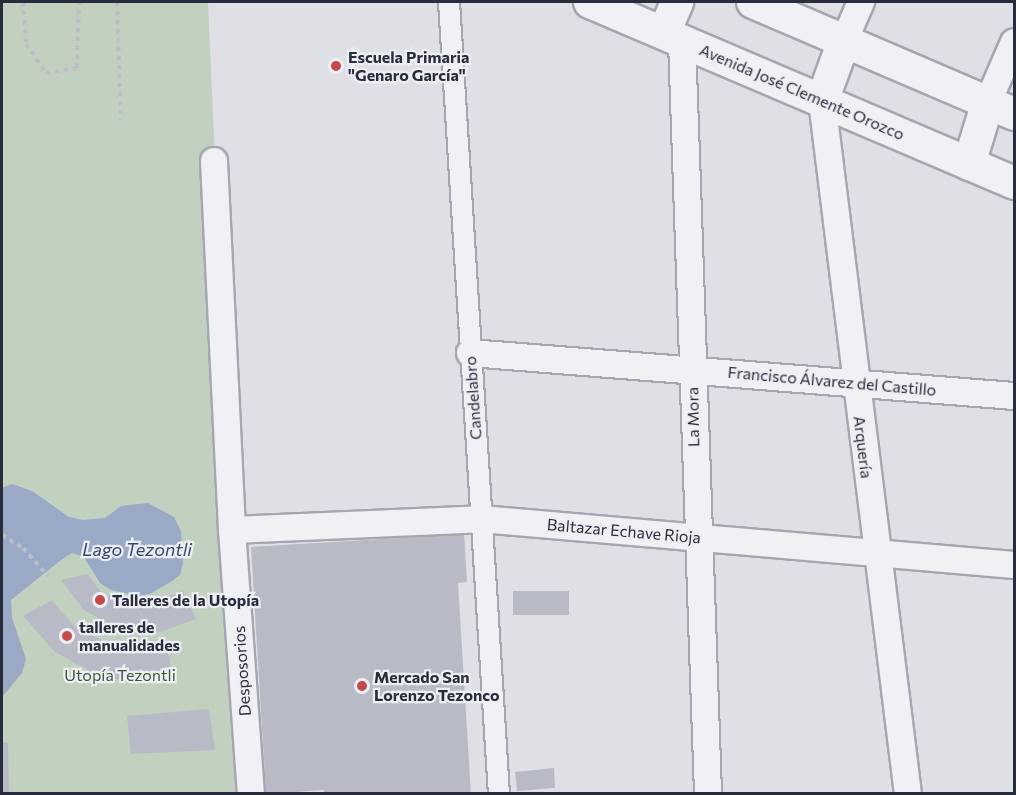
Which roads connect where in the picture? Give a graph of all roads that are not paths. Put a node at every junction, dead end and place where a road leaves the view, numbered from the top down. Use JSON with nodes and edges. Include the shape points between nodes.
{"nodes":[{"id":1,"x":449,"y":2,"type":"edge"},
{"id":2,"x":590,"y":2,"type":"edge"},
{"id":3,"x":677,"y":2,"type":"edge"},
{"id":4,"x":753,"y":2,"type":"edge"},
{"id":5,"x":861,"y":2,"type":"edge"},
{"id":6,"x":673,"y":37,"type":"junction"},
{"id":7,"x":844,"y":41,"type":"junction"},
{"id":8,"x":1014,"y":42,"type":"edge"},
{"id":9,"x":822,"y":101,"type":"junction"},
{"id":10,"x":1001,"y":108,"type":"edge"},
{"id":11,"x":214,"y":161,"type":"dead end"},
{"id":12,"x":969,"y":164,"type":"junction"},
{"id":13,"x":1014,"y":183,"type":"edge"},
{"id":14,"x":470,"y":354,"type":"junction"},
{"id":15,"x":692,"y":370,"type":"junction"},
{"id":16,"x":855,"y":382,"type":"junction"},
{"id":17,"x":1014,"y":396,"type":"edge"},
{"id":18,"x":481,"y":519,"type":"junction"},
{"id":19,"x":232,"y":521,"type":"junction"},
{"id":20,"x":696,"y":537,"type":"junction"},
{"id":21,"x":877,"y":553,"type":"junction"},
{"id":22,"x":1014,"y":565,"type":"edge"},
{"id":23,"x":251,"y":794,"type":"edge"},
{"id":24,"x":499,"y":794,"type":"edge"},
{"id":25,"x":708,"y":794,"type":"edge"},
{"id":26,"x":908,"y":794,"type":"edge"}],
"edges":[{"from":1,"to":14,"type":"street","name":"Candelabro"},
{"from":2,"to":6,"type":"street","name":"Avenida José Clemente Orozco"},
{"from":3,"to":6,"type":"street"},
{"from":4,"to":7,"type":"street"},
{"from":5,"to":7,"type":"street"},
{"from":6,"to":9,"type":"street","name":"Avenida José Clemente Orozco"},
{"from":6,"to":15,"type":"street","name":"La Mora"},
{"from":7,"to":9,"type":"street"},
{"from":7,"to":10,"type":"street"},
{"from":8,"to":10,"type":"street"},
{"from":9,"to":12,"type":"street","name":"Avenida José Clemente Orozco"},
{"from":9,"to":16,"type":"street","name":"Arquería"},
{"from":10,"to":12,"type":"street"},
{"from":11,"to":19,"type":"street","name":"Desposorios"},
{"from":12,"to":13,"type":"street","name":"Avenida José Clemente Orozco"},
{"from":14,"to":15,"type":"street","name":"Francisco Álvarez del Castillo"},
{"from":14,"to":18,"type":"street","name":"Candelabro"},
{"from":15,"to":16,"type":"street","name":"Francisco Álvarez del Castillo"},
{"from":15,"to":20,"type":"street","name":"La Mora"},
{"from":16,"to":17,"type":"street","name":"Francisco Álvarez del Castillo"},
{"from":16,"to":21,"type":"street","name":"Arquería"},
{"from":18,"to":19,"type":"street","name":"Baltazar Echave Rioja"},
{"from":18,"to":20,"type":"street","name":"Baltazar Echave Rioja"},
{"from":18,"to":24,"type":"street","name":"Candelabro"},
{"from":19,"to":23,"type":"street","name":"Desposorios"},
{"from":20,"to":21,"type":"street","name":"Baltazar Echave Rioja"},
{"from":20,"to":25,"type":"street","name":"La Mora"},
{"from":21,"to":22,"type":"street","name":"Baltazar Echave Rioja"},
{"from":21,"to":26,"type":"street","name":"Arquería"}]}
